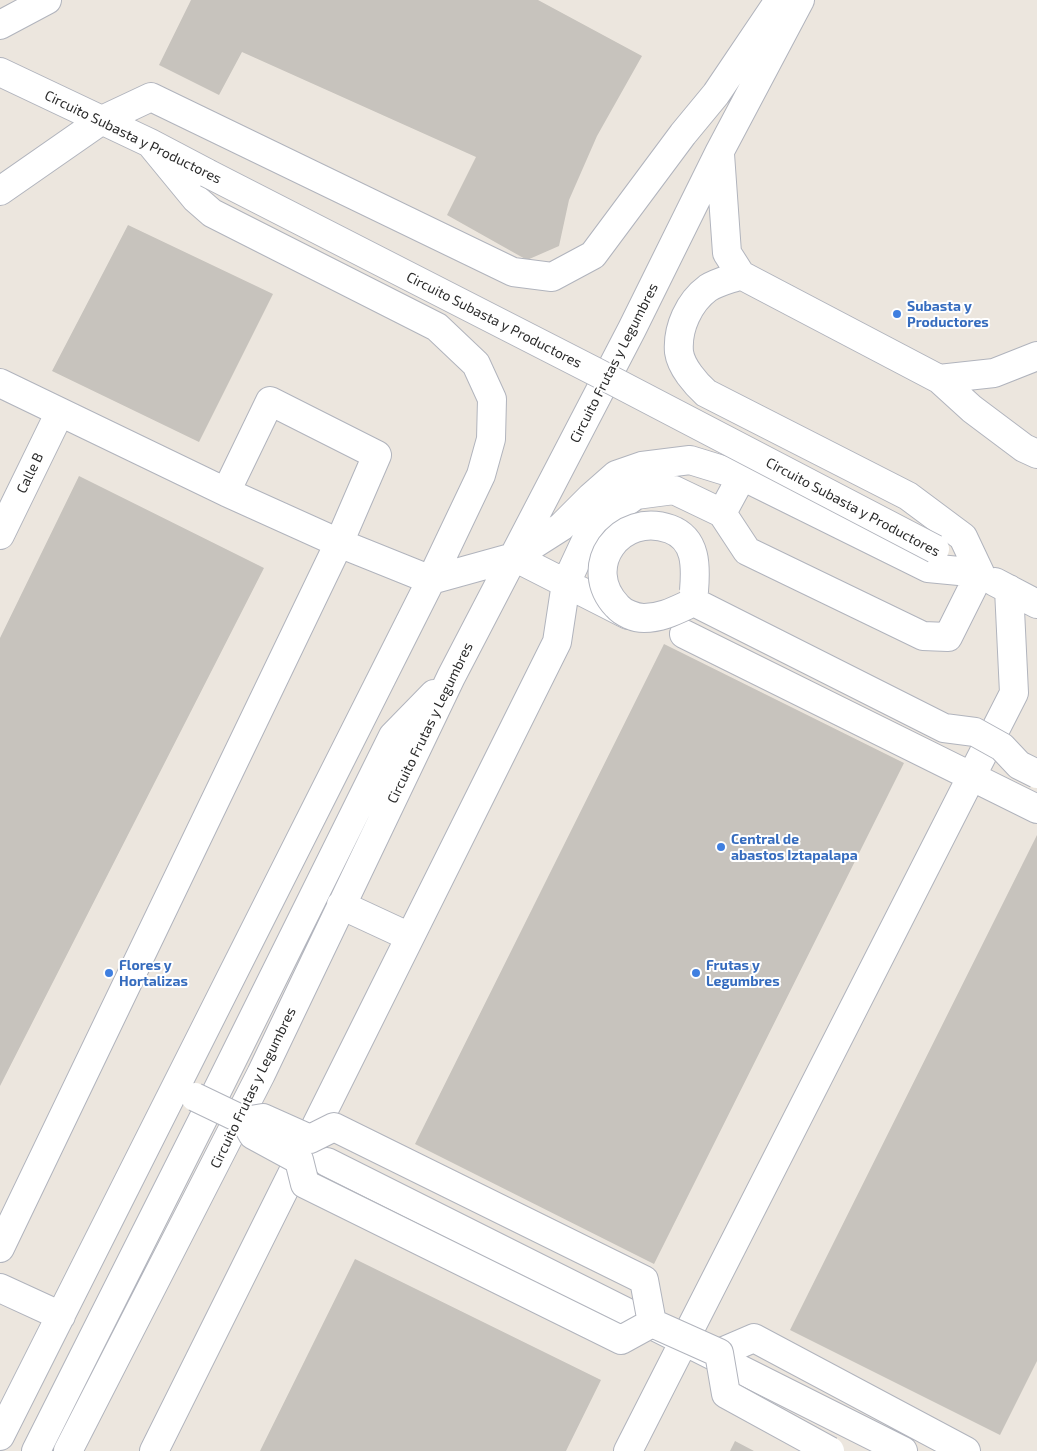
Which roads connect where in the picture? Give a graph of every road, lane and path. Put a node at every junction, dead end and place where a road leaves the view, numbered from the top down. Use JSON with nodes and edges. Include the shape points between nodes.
{"nodes":[{"id":1,"x":47,"y":0,"type":"edge"},
{"id":2,"x":782,"y":0,"type":"edge"},
{"id":3,"x":800,"y":0,"type":"edge"},
{"id":4,"x":0,"y":25,"type":"edge"},
{"id":5,"x":0,"y":72,"type":"edge"},
{"id":6,"x":102,"y":120,"type":"junction"},
{"id":7,"x":150,"y":143,"type":"junction"},
{"id":8,"x":720,"y":151,"type":"junction"},
{"id":9,"x":0,"y":190,"type":"edge"},
{"id":10,"x":740,"y":275,"type":"junction"},
{"id":11,"x":1037,"y":356,"type":"edge"},
{"id":12,"x":939,"y":379,"type":"junction"},
{"id":13,"x":0,"y":383,"type":"edge"},
{"id":14,"x":60,"y":412,"type":"junction"},
{"id":15,"x":1037,"y":454,"type":"edge"},
{"id":16,"x":742,"y":476,"type":"junction"},
{"id":17,"x":226,"y":492,"type":"junction"},
{"id":18,"x":722,"y":513,"type":"junction"},
{"id":19,"x":0,"y":535,"type":"edge"},
{"id":20,"x":339,"y":543,"type":"junction"},
{"id":21,"x":514,"y":557,"type":"junction"},
{"id":22,"x":980,"y":573,"type":"junction"},
{"id":23,"x":432,"y":580,"type":"junction"},
{"id":24,"x":566,"y":583,"type":"junction"},
{"id":25,"x":1009,"y":590,"type":"junction"},
{"id":26,"x":1037,"y":604,"type":"edge"},
{"id":27,"x":684,"y":634,"type":"dead end"},
{"id":28,"x":451,"y":677,"type":"junction"},
{"id":29,"x":382,"y":679,"type":"junction"},
{"id":30,"x":1026,"y":688,"type":"edge"},
{"id":31,"x":385,"y":733,"type":"junction"},
{"id":32,"x":1037,"y":774,"type":"edge"},
{"id":33,"x":972,"y":777,"type":"junction"},
{"id":34,"x":1037,"y":809,"type":"edge"},
{"id":35,"x":341,"y":906,"type":"junction"},
{"id":36,"x":410,"y":937,"type":"junction"},
{"id":37,"x":202,"y":1101,"type":"junction"},
{"id":38,"x":245,"y":1121,"type":"junction"},
{"id":39,"x":327,"y":1162,"type":"dead end"},
{"id":40,"x":0,"y":1248,"type":"edge"},
{"id":41,"x":0,"y":1288,"type":"edge"},
{"id":42,"x":61,"y":1316,"type":"junction"},
{"id":43,"x":652,"y":1323,"type":"junction"},
{"id":44,"x":683,"y":1341,"type":"junction"},
{"id":45,"x":719,"y":1353,"type":"junction"},
{"id":46,"x":0,"y":1436,"type":"edge"},
{"id":47,"x":18,"y":1451,"type":"edge"},
{"id":48,"x":36,"y":1451,"type":"edge"},
{"id":49,"x":68,"y":1451,"type":"edge"},
{"id":50,"x":154,"y":1451,"type":"edge"},
{"id":51,"x":628,"y":1451,"type":"edge"},
{"id":52,"x":830,"y":1451,"type":"edge"},
{"id":53,"x":904,"y":1451,"type":"edge"},
{"id":54,"x":966,"y":1451,"type":"edge"}],
"edges":[{"from":1,"to":4,"type":"street"},
{"from":2,"to":6,"type":"street","via":[[716,94],[593,255],[552,277],[513,272],[151,97]]},
{"from":3,"to":8,"type":"street","name":"Circuito Frutas y Legumbres"},
{"from":5,"to":6,"type":"street","name":"Circuito Subasta y Productores"},
{"from":6,"to":7,"type":"street","name":"Circuito Subasta y Productores"},
{"from":6,"to":9,"type":"street"},
{"from":7,"to":22,"type":"street","name":"Circuito Subasta y Productores","bridge":true},
{"from":7,"to":23,"type":"street","via":[[196,199],[212,213],[437,326],[476,364],[492,399],[491,439],[481,475]]},
{"from":8,"to":10,"type":"street","via":[[727,253]]},
{"from":8,"to":21,"type":"street","name":"Circuito Frutas y Legumbres"},
{"from":10,"to":12,"type":"street"},
{"from":10,"to":22,"type":"street","via":[[709,287],[690,306],[681,328],[679,353],[692,379],[706,393],[908,496],[962,537]]},
{"from":11,"to":12,"type":"street","via":[[994,373]]},
{"from":12,"to":15,"type":"street","via":[[972,409]]},
{"from":13,"to":14,"type":"street"},
{"from":14,"to":17,"type":"street"},
{"from":14,"to":19,"type":"street","name":"Calle B"},
{"from":16,"to":18,"type":"street"},
{"from":16,"to":21,"type":"street","via":[[690,460],[642,466],[616,475],[561,527]]},
{"from":16,"to":22,"type":"street","via":[[928,568]]},
{"from":17,"to":20,"type":"street"},
{"from":17,"to":20,"type":"street","via":[[270,401],[377,456]]},
{"from":18,"to":22,"type":"street","via":[[747,552],[923,636],[948,637]]},
{"from":18,"to":24,"type":"street","via":[[674,490],[636,495],[611,513],[587,538]]},
{"from":20,"to":23,"type":"street"},
{"from":20,"to":40,"type":"street"},
{"from":21,"to":23,"type":"street"},
{"from":21,"to":24,"type":"street"},
{"from":21,"to":28,"type":"street","name":"Circuito Frutas y Legumbres"},
{"from":22,"to":25,"type":"street","name":"Circuito Subasta y Productores"},
{"from":23,"to":29,"type":"street"},
{"from":24,"to":32,"type":"street","bridge":true,"via":[[639,621],[656,624],[672,620],[683,614],[694,591],[696,566],[692,548],[673,530],[647,525],[634,528],[617,539],[606,553],[603,586],[622,611],[642,618],[661,616],[694,602],[944,728],[975,732],[1002,747],[1019,765]]},
{"from":24,"to":36,"type":"street","via":[[557,642]]},
{"from":25,"to":26,"type":"street","name":"Circuito Subasta y Productores"},
{"from":25,"to":30,"type":"street"},
{"from":27,"to":33,"type":"street"},
{"from":28,"to":31,"type":"street"},
{"from":28,"to":35,"type":"street","name":"Circuito Frutas y Legumbres"},
{"from":29,"to":31,"type":"street"},
{"from":29,"to":42,"type":"street"},
{"from":30,"to":33,"type":"street"},
{"from":31,"to":37,"type":"street"},
{"from":33,"to":34,"type":"street"},
{"from":33,"to":44,"type":"street"},
{"from":35,"to":36,"type":"street"},
{"from":35,"to":49,"type":"street","name":"Circuito Frutas y Legumbres","via":[[225,1146]]},
{"from":36,"to":50,"type":"street"},
{"from":37,"to":38,"type":"street","bridge":true},
{"from":37,"to":47,"type":"street"},
{"from":37,"to":48,"type":"street"},
{"from":38,"to":43,"type":"street","bridge":true,"via":[[253,1135],[299,1160],[305,1184],[621,1340]]},
{"from":38,"to":43,"type":"street","bridge":true,"via":[[263,1118],[310,1139],[334,1127],[644,1280]]},
{"from":39,"to":44,"type":"street"},
{"from":41,"to":42,"type":"street"},
{"from":42,"to":46,"type":"street"},
{"from":43,"to":45,"type":"street","bridge":true},
{"from":44,"to":51,"type":"street"},
{"from":44,"to":53,"type":"street"},
{"from":45,"to":52,"type":"street","bridge":true,"via":[[726,1394]]},
{"from":45,"to":54,"type":"street","via":[[754,1338]]}]}
